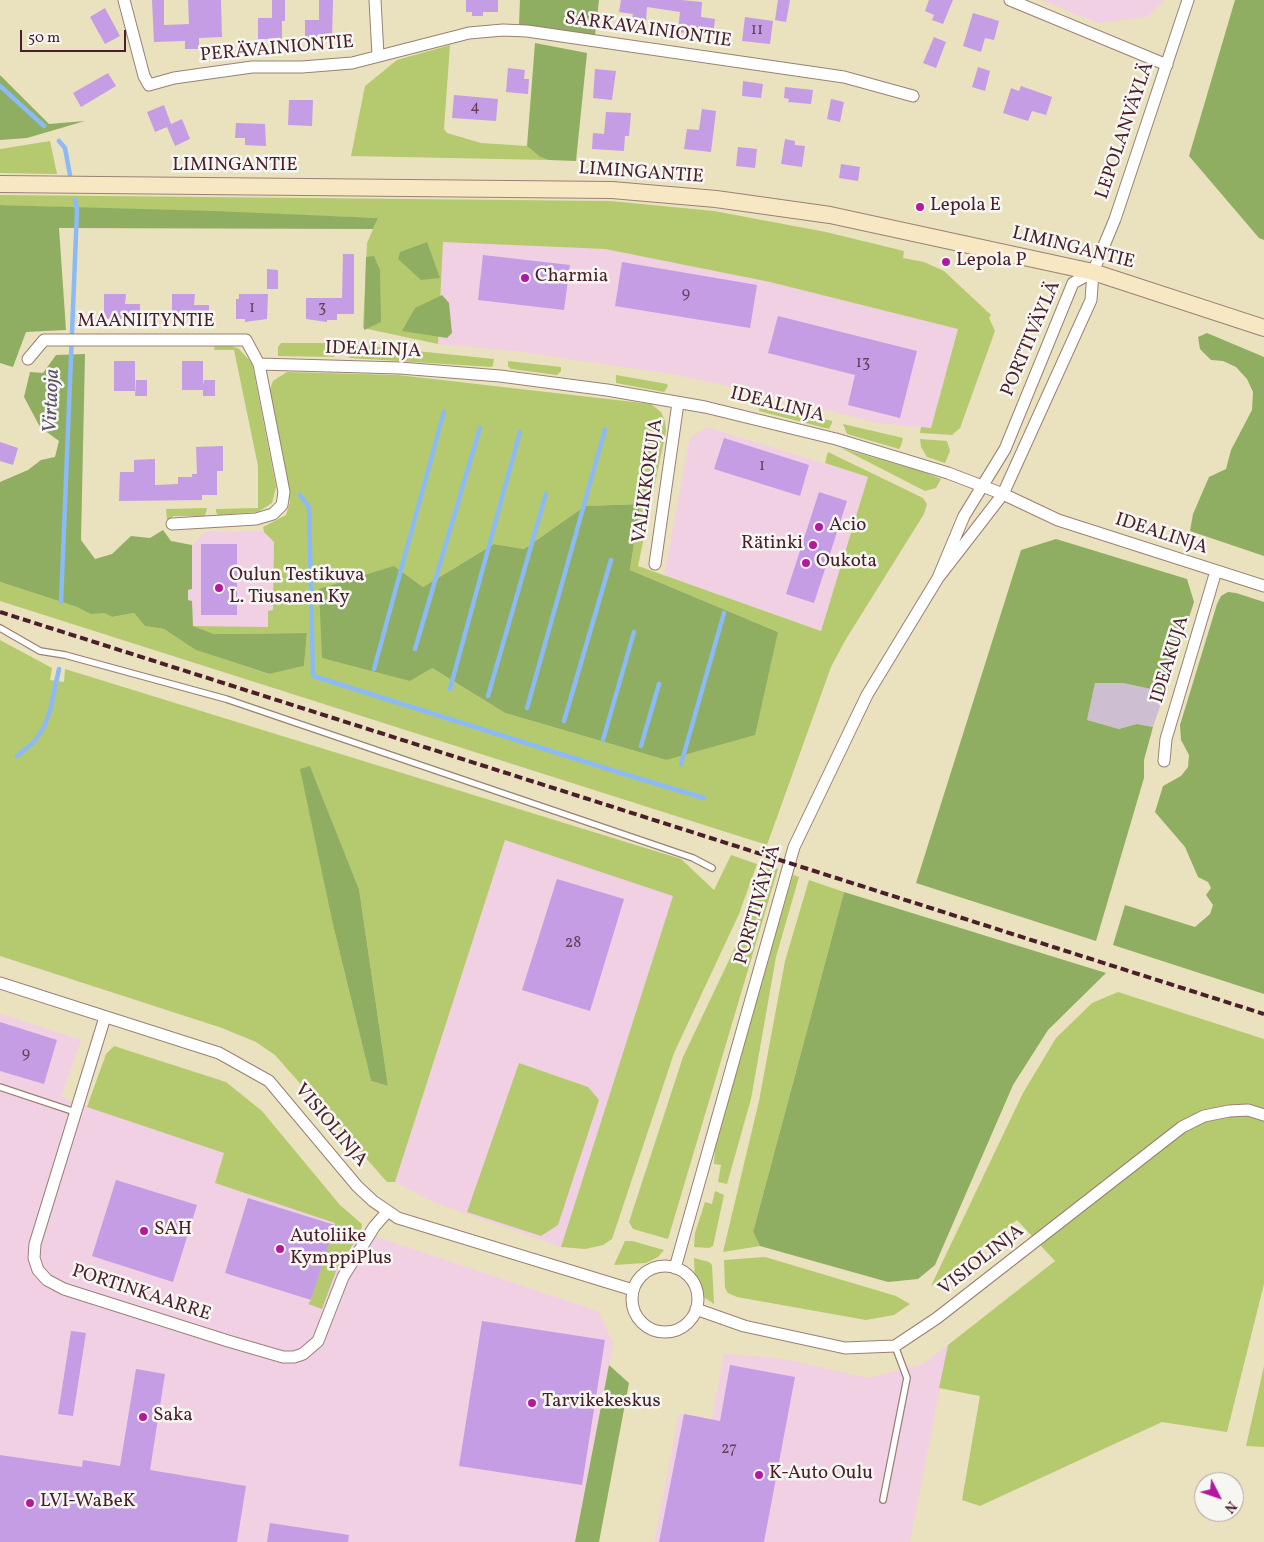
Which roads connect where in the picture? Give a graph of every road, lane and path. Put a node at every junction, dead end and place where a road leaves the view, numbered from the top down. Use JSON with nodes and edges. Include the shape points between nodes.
{"nodes":[{"id":1,"x":124,"y":0,"type":"edge"},
{"id":2,"x":375,"y":0,"type":"edge"},
{"id":3,"x":1010,"y":0,"type":"edge"},
{"id":4,"x":1188,"y":0,"type":"edge"},
{"id":5,"x":378,"y":55,"type":"junction"},
{"id":6,"x":1167,"y":65,"type":"junction"},
{"id":7,"x":913,"y":96,"type":"dead end"},
{"id":8,"x":0,"y":184,"type":"edge"},
{"id":9,"x":1093,"y":272,"type":"junction"},
{"id":10,"x":1264,"y":328,"type":"edge"},
{"id":11,"x":28,"y":359,"type":"dead end"},
{"id":12,"x":259,"y":364,"type":"junction"},
{"id":13,"x":678,"y":403,"type":"junction"},
{"id":14,"x":982,"y":486,"type":"junction"},
{"id":15,"x":1003,"y":494,"type":"junction"},
{"id":16,"x":172,"y":524,"type":"dead end"},
{"id":17,"x":655,"y":564,"type":"dead end"},
{"id":18,"x":1216,"y":571,"type":"junction"},
{"id":19,"x":938,"y":578,"type":"junction"},
{"id":20,"x":1264,"y":586,"type":"edge"},
{"id":21,"x":0,"y":628,"type":"edge"},
{"id":22,"x":1164,"y":761,"type":"dead end"},
{"id":23,"x":712,"y":868,"type":"dead end"},
{"id":24,"x":0,"y":983,"type":"edge"},
{"id":25,"x":105,"y":1017,"type":"junction"},
{"id":26,"x":0,"y":1087,"type":"edge"},
{"id":27,"x":75,"y":1112,"type":"junction"},
{"id":28,"x":1264,"y":1115,"type":"edge"},
{"id":29,"x":387,"y":1212,"type":"junction"},
{"id":30,"x":675,"y":1268,"type":"junction"},
{"id":31,"x":633,"y":1290,"type":"junction"},
{"id":32,"x":696,"y":1309,"type":"junction"},
{"id":33,"x":895,"y":1346,"type":"junction"},
{"id":34,"x":883,"y":1500,"type":"dead end"}],
"edges":[{"from":1,"to":5,"type":"street","name":"PERÄVAINIONTIE","via":[[149,85],[174,78],[252,67],[352,63]]},
{"from":2,"to":5,"type":"street"},
{"from":3,"to":6,"type":"street"},
{"from":4,"to":6,"type":"street","name":"LEPOLANVÄYLÄ"},
{"from":5,"to":7,"type":"street","name":"SARKAVAINIONTIE","via":[[469,33],[527,31],[844,77]]},
{"from":6,"to":9,"type":"street","name":"LEPOLANVÄYLÄ","via":[[1115,219]]},
{"from":8,"to":9,"type":"main road","name":"LIMINGANTIE","via":[[440,187],[664,194],[830,215]]},
{"from":9,"to":10,"type":"main road","name":"LIMINGANTIE"},
{"from":9,"to":14,"type":"street","name":"PORTTIVÄYLÄ","via":[[1074,283],[1005,449]]},
{"from":9,"to":15,"type":"street","name":"PORTTIVÄYLÄ","via":[[1091,300]]},
{"from":11,"to":12,"type":"street","name":"MAANIITYNTIE","via":[[44,340],[246,340]]},
{"from":12,"to":13,"type":"street","name":"IDEALINJA","via":[[400,368],[500,376]]},
{"from":12,"to":16,"type":"street","via":[[284,492],[282,505],[273,514],[256,519]]},
{"from":13,"to":14,"type":"street","name":"IDEALINJA","via":[[836,439]]},
{"from":13,"to":17,"type":"street","name":"VALIKKOKUJA"},
{"from":14,"to":15,"type":"street","name":"IDEALINJA"},
{"from":14,"to":19,"type":"street","name":"PORTTIVÄYLÄ","via":[[964,516]]},
{"from":15,"to":18,"type":"street","name":"IDEALINJA","via":[[1058,520]]},
{"from":15,"to":19,"type":"street","name":"PORTTIVÄYLÄ"},
{"from":18,"to":20,"type":"street","name":"IDEALINJA"},
{"from":18,"to":22,"type":"street","name":"IDEAKUJA","via":[[1166,739]]},
{"from":19,"to":30,"type":"street","name":"PORTTIVÄYLÄ","via":[[867,695],[794,847]]},
{"from":21,"to":23,"type":"lane","via":[[40,651],[226,699],[694,858]]},
{"from":24,"to":25,"type":"street","name":"VISIOLINJA"},
{"from":25,"to":27,"type":"street","name":"PORTINKAARRE"},
{"from":25,"to":29,"type":"street","name":"VISIOLINJA","via":[[219,1053],[269,1081],[357,1186]]},
{"from":26,"to":27,"type":"lane"},
{"from":27,"to":29,"type":"street","name":"PORTINKAARRE","via":[[35,1244],[34,1258],[38,1270],[47,1280],[64,1289],[284,1357],[294,1357],[318,1341],[343,1277]]},
{"from":28,"to":33,"type":"street","name":"VISIOLINJA","via":[[1248,1110],[1229,1111],[1204,1116],[1182,1127],[937,1318]]},
{"from":29,"to":31,"type":"street","name":"VISIOLINJA","via":[[424,1227]]},
{"from":30,"to":31,"type":"street","via":[[649,1270]]},
{"from":30,"to":32,"type":"street","via":[[694,1284],[698,1300]]},
{"from":31,"to":32,"type":"street","via":[[632,1306],[636,1315],[655,1331],[680,1328],[693,1317]]},
{"from":32,"to":33,"type":"street","via":[[744,1326],[845,1348]]},
{"from":33,"to":34,"type":"lane","via":[[907,1378]]}]}
